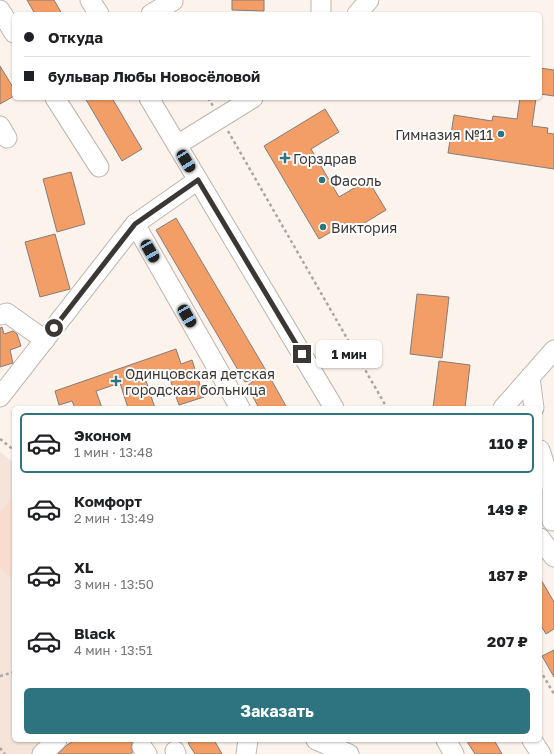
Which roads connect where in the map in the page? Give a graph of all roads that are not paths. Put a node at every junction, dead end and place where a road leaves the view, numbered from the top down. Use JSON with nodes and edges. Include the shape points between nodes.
{"nodes":[{"id":1,"x":90,"y":0,"type":"edge"},
{"id":2,"x":173,"y":0,"type":"edge"},
{"id":3,"x":321,"y":0,"type":"edge"},
{"id":4,"x":368,"y":0,"type":"edge"},
{"id":5,"x":0,"y":10,"type":"edge"},
{"id":6,"x":98,"y":12,"type":"edge"},
{"id":7,"x":154,"y":12,"type":"edge"},
{"id":8,"x":321,"y":12,"type":"edge"},
{"id":9,"x":359,"y":12,"type":"edge"},
{"id":10,"x":12,"y":30,"type":"edge"},
{"id":11,"x":56,"y":100,"type":"edge"},
{"id":12,"x":150,"y":100,"type":"edge"},
{"id":13,"x":250,"y":100,"type":"edge"},
{"id":14,"x":177,"y":145,"type":"junction"},
{"id":15,"x":99,"y":167,"type":"dead end"},
{"id":16,"x":198,"y":180,"type":"junction"},
{"id":17,"x":135,"y":224,"type":"junction"},
{"id":18,"x":0,"y":315,"type":"edge"},
{"id":19,"x":45,"y":340,"type":"junction"},
{"id":20,"x":554,"y":350,"type":"edge"},
{"id":21,"x":21,"y":370,"type":"junction"},
{"id":22,"x":0,"y":377,"type":"edge"},
{"id":23,"x":530,"y":377,"type":"junction"},
{"id":24,"x":0,"y":397,"type":"edge"},
{"id":25,"x":239,"y":406,"type":"edge"},
{"id":26,"x":333,"y":406,"type":"edge"},
{"id":27,"x":505,"y":406,"type":"edge"},
{"id":28,"x":534,"y":406,"type":"edge"},
{"id":29,"x":542,"y":456,"type":"edge"},
{"id":30,"x":552,"y":521,"type":"dead end"},
{"id":31,"x":542,"y":541,"type":"edge"},
{"id":32,"x":554,"y":556,"type":"edge"},
{"id":33,"x":55,"y":742,"type":"edge"},
{"id":34,"x":248,"y":742,"type":"edge"},
{"id":35,"x":321,"y":742,"type":"edge"},
{"id":36,"x":447,"y":742,"type":"edge"},
{"id":37,"x":533,"y":742,"type":"edge"},
{"id":38,"x":42,"y":754,"type":"edge"},
{"id":39,"x":246,"y":754,"type":"edge"},
{"id":40,"x":349,"y":754,"type":"edge"},
{"id":41,"x":454,"y":754,"type":"edge"},
{"id":42,"x":541,"y":754,"type":"edge"}],
"edges":[{"from":1,"to":6,"type":"street"},
{"from":2,"to":7,"type":"street"},
{"from":3,"to":8,"type":"street"},
{"from":4,"to":9,"type":"street"},
{"from":5,"to":10,"type":"street"},
{"from":11,"to":15,"type":"street"},
{"from":12,"to":14,"type":"street"},
{"from":13,"to":14,"type":"street"},
{"from":14,"to":16,"type":"street"},
{"from":16,"to":17,"type":"street"},
{"from":16,"to":26,"type":"street"},
{"from":17,"to":19,"type":"street"},
{"from":17,"to":25,"type":"street"},
{"from":18,"to":19,"type":"street","via":[[7,312]]},
{"from":19,"to":21,"type":"street"},
{"from":20,"to":23,"type":"street"},
{"from":21,"to":22,"type":"street"},
{"from":21,"to":24,"type":"street"},
{"from":23,"to":27,"type":"street"},
{"from":23,"to":28,"type":"street"},
{"from":29,"to":30,"type":"street","via":[[552,488]]},
{"from":31,"to":32,"type":"street"},
{"from":33,"to":38,"type":"street"},
{"from":34,"to":39,"type":"street"},
{"from":35,"to":40,"type":"street"},
{"from":36,"to":41,"type":"street"},
{"from":37,"to":42,"type":"street"}]}
